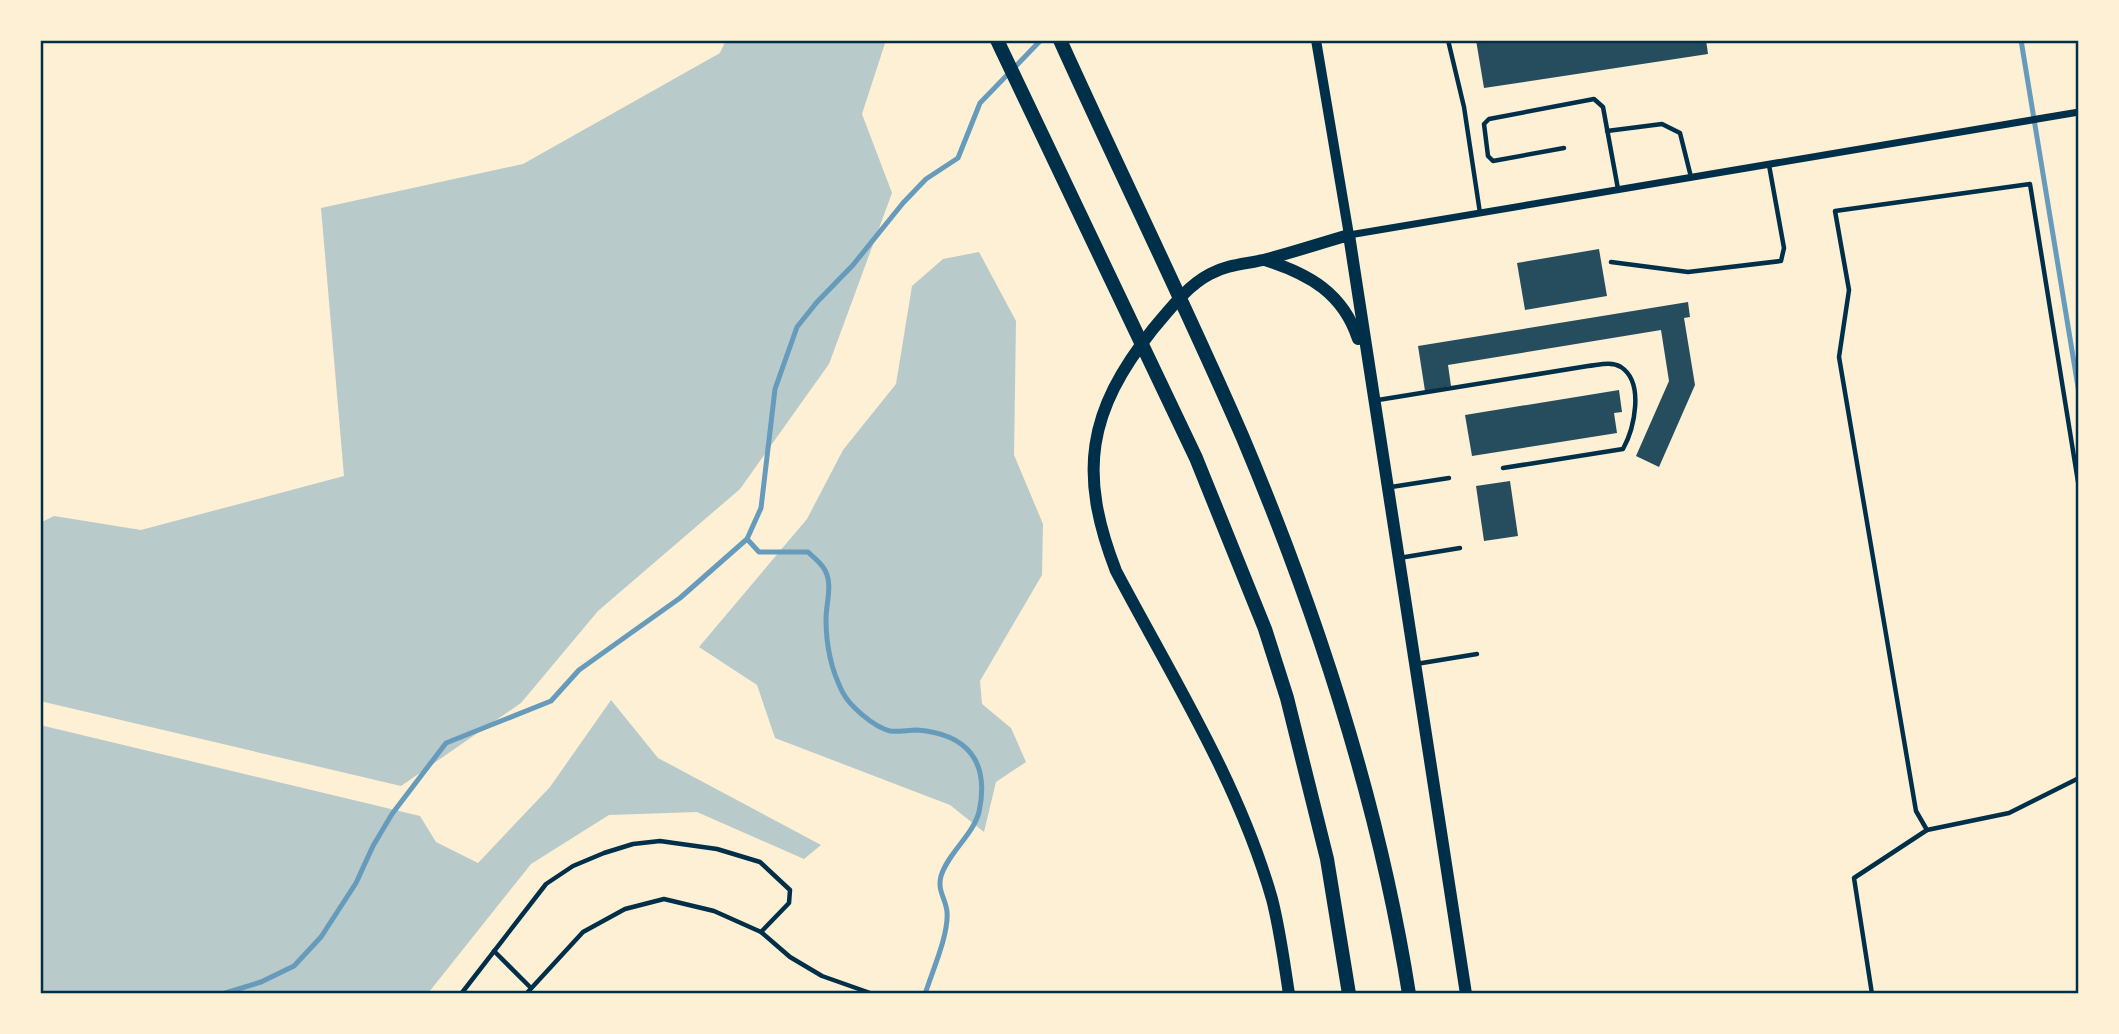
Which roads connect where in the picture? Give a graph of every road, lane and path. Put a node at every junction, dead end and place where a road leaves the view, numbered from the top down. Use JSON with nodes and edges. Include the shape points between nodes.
{"nodes":[{"id":1,"x":997,"y":40,"type":"edge"},
{"id":2,"x":1062,"y":40,"type":"edge"},
{"id":3,"x":1316,"y":40,"type":"edge"},
{"id":4,"x":1448,"y":40,"type":"edge"},
{"id":5,"x":2079,"y":112,"type":"edge"},
{"id":6,"x":1607,"y":131,"type":"junction"},
{"id":7,"x":1564,"y":148,"type":"dead end"},
{"id":8,"x":1769,"y":164,"type":"junction"},
{"id":9,"x":1691,"y":177,"type":"junction"},
{"id":10,"x":1618,"y":190,"type":"junction"},
{"id":11,"x":1480,"y":213,"type":"junction"},
{"id":12,"x":1349,"y":235,"type":"junction"},
{"id":13,"x":1264,"y":260,"type":"junction"},
{"id":14,"x":1611,"y":262,"type":"dead end"},
{"id":15,"x":1368,"y":369,"type":"junction"},
{"id":16,"x":1373,"y":401,"type":"junction"},
{"id":17,"x":1503,"y":468,"type":"dead end"},
{"id":18,"x":1449,"y":478,"type":"dead end"},
{"id":19,"x":1387,"y":487,"type":"junction"},
{"id":20,"x":2079,"y":488,"type":"edge"},
{"id":21,"x":1460,"y":548,"type":"dead end"},
{"id":22,"x":1398,"y":558,"type":"junction"},
{"id":23,"x":1477,"y":654,"type":"dead end"},
{"id":24,"x":1415,"y":664,"type":"junction"},
{"id":25,"x":2079,"y":778,"type":"edge"},
{"id":26,"x":1927,"y":830,"type":"junction"},
{"id":27,"x":761,"y":932,"type":"junction"},
{"id":28,"x":494,"y":951,"type":"junction"},
{"id":29,"x":531,"y":986,"type":"junction"},
{"id":30,"x":461,"y":994,"type":"edge"},
{"id":31,"x":525,"y":994,"type":"edge"},
{"id":32,"x":873,"y":994,"type":"edge"},
{"id":33,"x":1289,"y":994,"type":"edge"},
{"id":34,"x":1349,"y":994,"type":"edge"},
{"id":35,"x":1409,"y":994,"type":"edge"},
{"id":36,"x":1466,"y":994,"type":"edge"},
{"id":37,"x":1872,"y":994,"type":"edge"}],
"edges":[{"from":1,"to":34,"type":"highway","via":[[1196,458],[1242,570],[1287,698],[1327,859]]},
{"from":2,"to":35,"type":"highway","via":[[1242,438],[1304,595],[1339,699],[1383,867]]},
{"from":3,"to":12,"type":"street"},
{"from":4,"to":11,"type":"lane","via":[[1464,107]]},
{"from":5,"to":8,"type":"street"},
{"from":6,"to":7,"type":"lane","via":[[1603,107],[1594,99],[1489,119],[1484,124],[1488,156],[1493,161]]},
{"from":6,"to":9,"type":"lane","via":[[1662,124],[1680,133]]},
{"from":6,"to":10,"type":"lane"},
{"from":8,"to":9,"type":"street"},
{"from":8,"to":14,"type":"lane","via":[[1784,248],[1781,261],[1688,272]]},
{"from":9,"to":10,"type":"street"},
{"from":10,"to":11,"type":"street"},
{"from":11,"to":12,"type":"street"},
{"from":12,"to":13,"type":"main road"},
{"from":12,"to":15,"type":"main road"},
{"from":13,"to":15,"type":"main road","via":[[1309,277],[1337,299],[1353,324]]},
{"from":13,"to":33,"type":"main road","via":[[1230,266],[1190,287],[1129,360],[1102,417],[1092,477],[1103,537],[1116,571],[1228,784],[1252,840],[1272,900]]},
{"from":15,"to":16,"type":"main road"},
{"from":16,"to":17,"type":"lane","via":[[1588,366],[1622,368],[1632,382],[1635,402],[1623,449]]},
{"from":16,"to":19,"type":"main road"},
{"from":18,"to":19,"type":"lane"},
{"from":19,"to":22,"type":"main road"},
{"from":20,"to":26,"type":"lane","via":[[2030,184],[1835,211],[1849,290],[1839,357],[1916,811]]},
{"from":21,"to":22,"type":"lane"},
{"from":22,"to":24,"type":"main road"},
{"from":23,"to":24,"type":"lane"},
{"from":24,"to":36,"type":"main road"},
{"from":25,"to":26,"type":"lane","via":[[2009,813]]},
{"from":26,"to":37,"type":"lane","via":[[1854,878]]},
{"from":27,"to":28,"type":"lane","via":[[789,903],[790,890],[760,862],[660,841],[633,844],[573,866],[546,884]]},
{"from":27,"to":29,"type":"lane","via":[[714,911],[664,899],[625,909],[583,932]]},
{"from":27,"to":32,"type":"lane","via":[[822,976]]},
{"from":28,"to":29,"type":"lane"},
{"from":28,"to":30,"type":"lane"},
{"from":29,"to":31,"type":"lane"}]}
